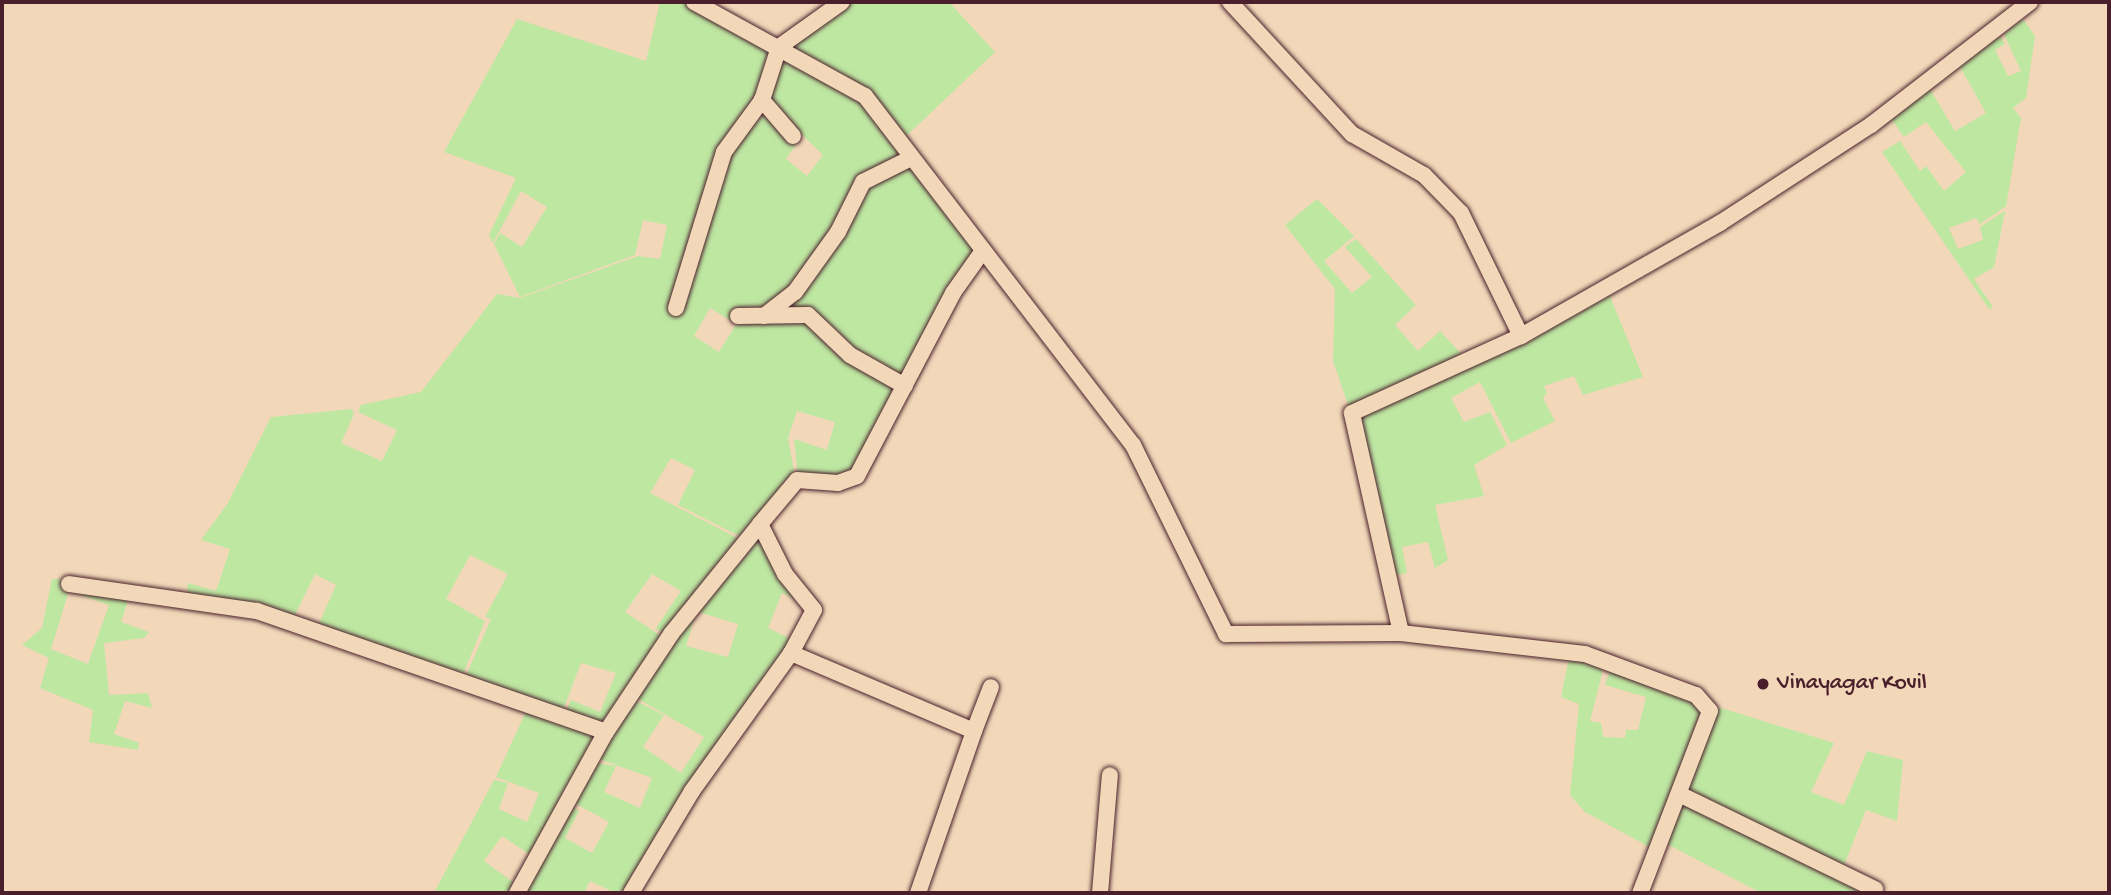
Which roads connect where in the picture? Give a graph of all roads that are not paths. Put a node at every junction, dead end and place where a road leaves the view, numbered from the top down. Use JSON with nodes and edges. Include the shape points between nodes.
{"nodes":[{"id":1,"x":694,"y":2,"type":"edge"},
{"id":2,"x":842,"y":2,"type":"edge"},
{"id":3,"x":1230,"y":2,"type":"edge"},
{"id":4,"x":2030,"y":2,"type":"edge"},
{"id":5,"x":779,"y":47,"type":"junction"},
{"id":6,"x":762,"y":100,"type":"junction"},
{"id":7,"x":793,"y":136,"type":"dead end"},
{"id":8,"x":911,"y":158,"type":"junction"},
{"id":9,"x":982,"y":252,"type":"junction"},
{"id":10,"x":676,"y":308,"type":"dead end"},
{"id":11,"x":738,"y":316,"type":"dead end"},
{"id":12,"x":764,"y":316,"type":"junction"},
{"id":13,"x":1521,"y":336,"type":"junction"},
{"id":14,"x":905,"y":386,"type":"junction"},
{"id":15,"x":760,"y":524,"type":"junction"},
{"id":16,"x":69,"y":584,"type":"dead end"},
{"id":17,"x":1401,"y":633,"type":"junction"},
{"id":18,"x":791,"y":653,"type":"junction"},
{"id":19,"x":991,"y":687,"type":"dead end"},
{"id":20,"x":974,"y":731,"type":"junction"},
{"id":21,"x":606,"y":732,"type":"junction"},
{"id":22,"x":1110,"y":775,"type":"dead end"},
{"id":23,"x":1679,"y":794,"type":"junction"},
{"id":24,"x":1875,"y":889,"type":"dead end"},
{"id":25,"x":517,"y":893,"type":"edge"},
{"id":26,"x":631,"y":893,"type":"edge"},
{"id":27,"x":918,"y":893,"type":"edge"},
{"id":28,"x":1100,"y":893,"type":"edge"},
{"id":29,"x":1640,"y":893,"type":"edge"}],
"edges":[{"from":1,"to":5,"type":"street"},
{"from":2,"to":5,"type":"street"},
{"from":3,"to":13,"type":"street","via":[[1352,134],[1424,174],[1461,213]]},
{"from":4,"to":13,"type":"street","via":[[1859,132],[1720,223]]},
{"from":5,"to":6,"type":"street"},
{"from":5,"to":8,"type":"street","via":[[865,96]]},
{"from":6,"to":7,"type":"street"},
{"from":6,"to":10,"type":"street","via":[[724,152]]},
{"from":8,"to":9,"type":"street"},
{"from":8,"to":12,"type":"street","via":[[863,182],[838,232],[795,292]]},
{"from":9,"to":14,"type":"street","via":[[953,293]]},
{"from":9,"to":17,"type":"street","via":[[1133,445],[1226,634]]},
{"from":11,"to":12,"type":"street"},
{"from":12,"to":14,"type":"street","via":[[808,315],[850,355]]},
{"from":13,"to":17,"type":"street","via":[[1352,413]]},
{"from":14,"to":15,"type":"street","via":[[857,476],[838,483],[797,481]]},
{"from":15,"to":18,"type":"street","via":[[785,574],[814,610]]},
{"from":15,"to":21,"type":"street","via":[[671,634]]},
{"from":16,"to":21,"type":"street","via":[[257,611]]},
{"from":17,"to":23,"type":"street","via":[[1585,654],[1696,695],[1710,711]]},
{"from":18,"to":20,"type":"street"},
{"from":18,"to":26,"type":"street","via":[[692,791]]},
{"from":19,"to":20,"type":"street"},
{"from":20,"to":27,"type":"street"},
{"from":21,"to":25,"type":"street"},
{"from":22,"to":28,"type":"street"},
{"from":23,"to":24,"type":"street"},
{"from":23,"to":29,"type":"street"}]}
